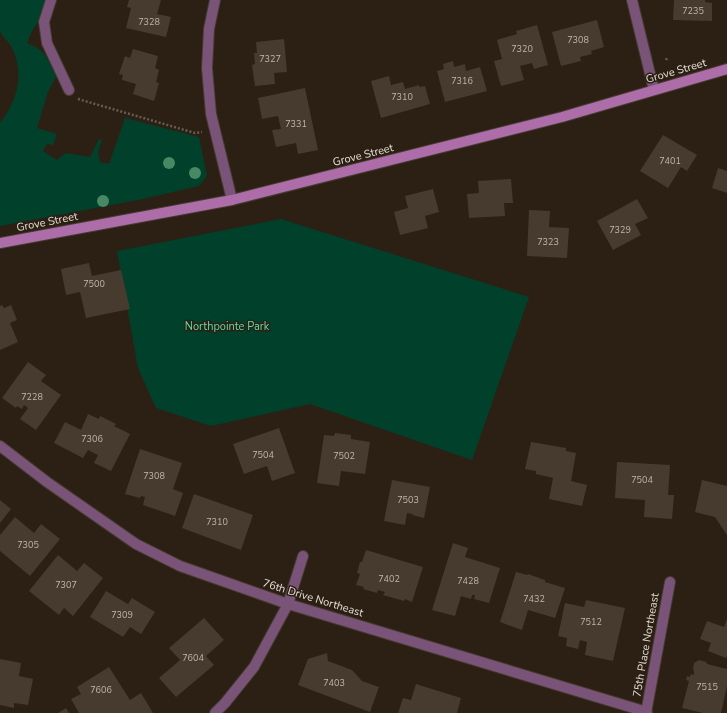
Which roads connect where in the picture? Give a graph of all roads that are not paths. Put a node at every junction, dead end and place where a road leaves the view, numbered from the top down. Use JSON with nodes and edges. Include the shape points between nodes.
{"nodes":[{"id":1,"x":51,"y":0,"type":"edge"},
{"id":2,"x":215,"y":0,"type":"edge"},
{"id":3,"x":632,"y":0,"type":"edge"},
{"id":4,"x":727,"y":70,"type":"edge"},
{"id":5,"x":69,"y":90,"type":"road end"},
{"id":6,"x":654,"y":90,"type":"junction"},
{"id":7,"x":232,"y":200,"type":"junction"},
{"id":8,"x":0,"y":243,"type":"edge"},
{"id":9,"x":0,"y":446,"type":"edge"},
{"id":10,"x":303,"y":556,"type":"dead end"},
{"id":11,"x":670,"y":582,"type":"dead end"},
{"id":12,"x":288,"y":604,"type":"junction"},
{"id":13,"x":646,"y":712,"type":"edge"},
{"id":14,"x":215,"y":713,"type":"edge"}],
"edges":[{"from":1,"to":5,"type":"street","via":[[44,22],[47,43]]},
{"from":2,"to":7,"type":"street","via":[[209,29],[207,68],[211,114]]},
{"from":3,"to":6,"type":"street"},
{"from":4,"to":6,"type":"street","name":"Grove Street"},
{"from":6,"to":7,"type":"street","name":"Grove Street","via":[[562,117]]},
{"from":7,"to":8,"type":"street","name":"Grove Street"},
{"from":9,"to":12,"type":"street","name":"76th Drive Northeast","via":[[46,482],[136,544],[180,566]]},
{"from":10,"to":12,"type":"street"},
{"from":11,"to":13,"type":"street","name":"75th Place Northeast"},
{"from":12,"to":13,"type":"street","name":"76th Drive Northeast"},
{"from":12,"to":14,"type":"street","via":[[254,667]]}]}
